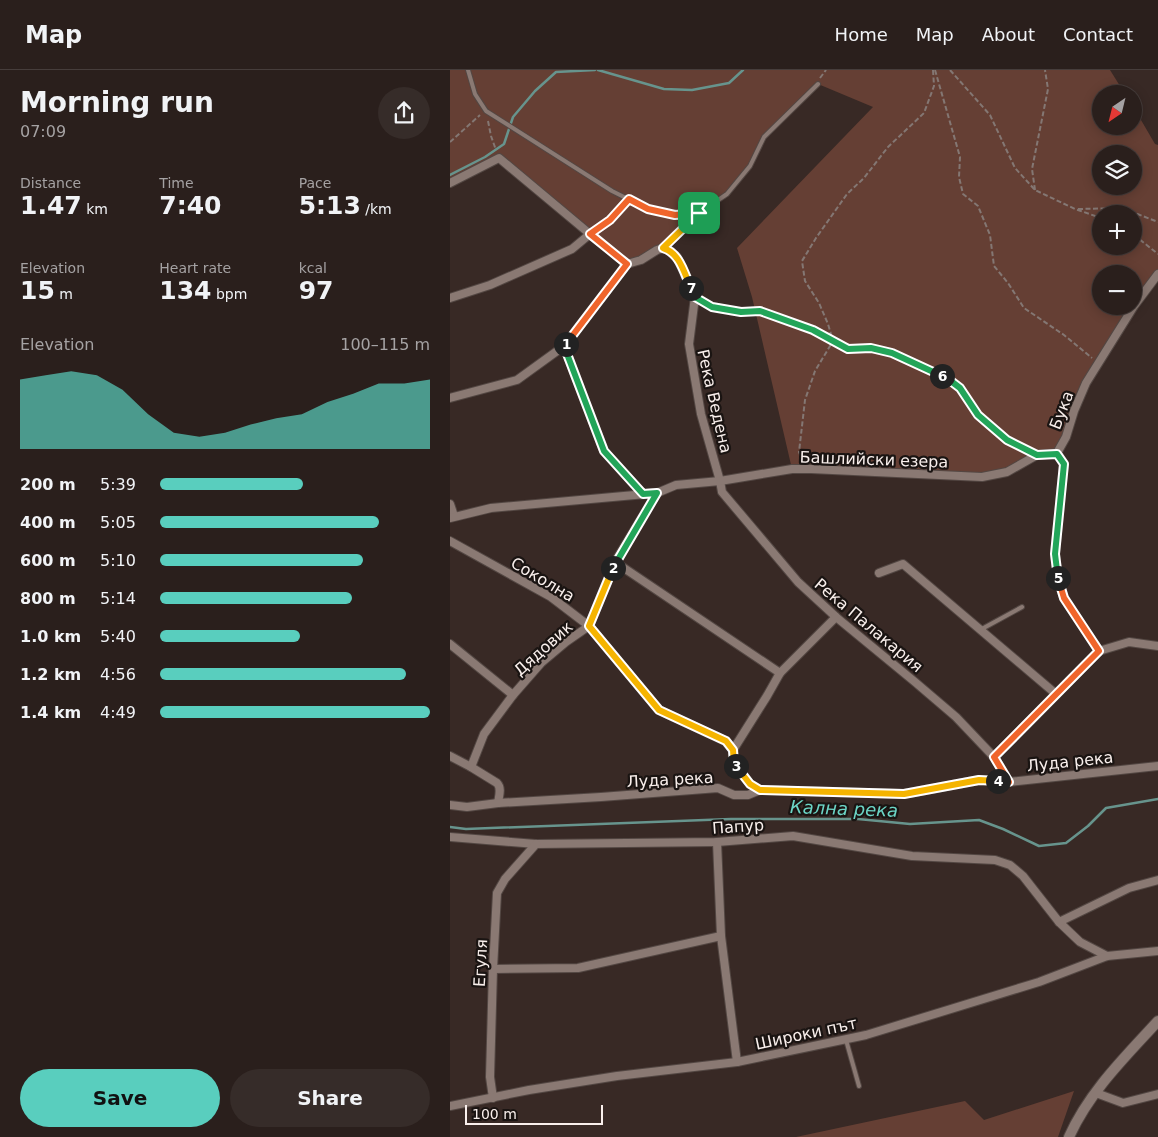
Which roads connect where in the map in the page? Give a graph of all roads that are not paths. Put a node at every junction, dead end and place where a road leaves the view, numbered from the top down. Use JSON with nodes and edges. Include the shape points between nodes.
{"nodes":[{"id":1,"x":468,"y":70,"type":"edge"},
{"id":2,"x":818,"y":84,"type":"road end"},
{"id":3,"x":450,"y":183,"type":"edge"},
{"id":4,"x":629,"y":199,"type":"junction"},
{"id":5,"x":699,"y":213,"type":"junction"},
{"id":6,"x":590,"y":234,"type":"junction"},
{"id":7,"x":663,"y":248,"type":"junction"},
{"id":8,"x":627,"y":264,"type":"junction"},
{"id":9,"x":1158,"y":274,"type":"edge"},
{"id":10,"x":450,"y":298,"type":"edge"},
{"id":11,"x":564,"y":346,"type":"junction"},
{"id":12,"x":450,"y":398,"type":"edge"},
{"id":13,"x":1057,"y":454,"type":"junction"},
{"id":14,"x":720,"y":481,"type":"junction"},
{"id":15,"x":657,"y":493,"type":"junction"},
{"id":16,"x":643,"y":494,"type":"junction"},
{"id":17,"x":450,"y":504,"type":"edge"},
{"id":18,"x":452,"y":517,"type":"edge"},
{"id":19,"x":450,"y":541,"type":"edge"},
{"id":20,"x":615,"y":562,"type":"junction"},
{"id":21,"x":879,"y":573,"type":"dead end"},
{"id":22,"x":1022,"y":607,"type":"dead end"},
{"id":23,"x":836,"y":617,"type":"junction"},
{"id":24,"x":589,"y":626,"type":"junction"},
{"id":25,"x":980,"y":630,"type":"junction"},
{"id":26,"x":450,"y":644,"type":"edge"},
{"id":27,"x":1158,"y":646,"type":"edge"},
{"id":28,"x":1099,"y":651,"type":"junction"},
{"id":29,"x":780,"y":673,"type":"junction"},
{"id":30,"x":512,"y":694,"type":"junction"},
{"id":31,"x":1056,"y":694,"type":"junction"},
{"id":32,"x":733,"y":750,"type":"junction"},
{"id":33,"x":450,"y":756,"type":"edge"},
{"id":34,"x":994,"y":757,"type":"junction"},
{"id":35,"x":1158,"y":766,"type":"edge"},
{"id":36,"x":471,"y":767,"type":"junction"},
{"id":37,"x":1009,"y":782,"type":"junction"},
{"id":38,"x":760,"y":790,"type":"junction"},
{"id":39,"x":498,"y":803,"type":"junction"},
{"id":40,"x":450,"y":805,"type":"edge"},
{"id":41,"x":450,"y":837,"type":"edge"},
{"id":42,"x":716,"y":842,"type":"junction"},
{"id":43,"x":536,"y":844,"type":"junction"},
{"id":44,"x":1158,"y":880,"type":"edge"},
{"id":45,"x":1059,"y":922,"type":"junction"},
{"id":46,"x":721,"y":936,"type":"junction"},
{"id":47,"x":1158,"y":951,"type":"edge"},
{"id":48,"x":1107,"y":956,"type":"junction"},
{"id":49,"x":493,"y":969,"type":"junction"},
{"id":50,"x":1158,"y":1021,"type":"edge"},
{"id":51,"x":845,"y":1039,"type":"junction"},
{"id":52,"x":737,"y":1062,"type":"junction"},
{"id":53,"x":859,"y":1086,"type":"dead end"},
{"id":54,"x":1096,"y":1093,"type":"junction"},
{"id":55,"x":1158,"y":1094,"type":"edge"},
{"id":56,"x":493,"y":1098,"type":"junction"},
{"id":57,"x":450,"y":1106,"type":"edge"},
{"id":58,"x":1069,"y":1137,"type":"edge"}],
"edges":[{"from":1,"to":4,"type":"lane","via":[[475,94],[486,111]]},
{"from":2,"to":5,"type":"lane","via":[[764,137],[750,166],[727,194]]},
{"from":3,"to":6,"type":"street","via":[[499,158]]},
{"from":4,"to":5,"type":"lane","via":[[648,209],[675,215]]},
{"from":4,"to":6,"type":"lane","via":[[610,220]]},
{"from":5,"to":7,"type":"lane"},
{"from":6,"to":8,"type":"street"},
{"from":6,"to":10,"type":"street","via":[[572,249],[490,285]]},
{"from":7,"to":8,"type":"street"},
{"from":7,"to":14,"type":"street","name":"Река Ведена","via":[[677,257],[695,297],[688,344],[701,414]]},
{"from":8,"to":11,"type":"street"},
{"from":9,"to":13,"type":"street","name":"Бука","via":[[1086,383]]},
{"from":11,"to":12,"type":"street","via":[[517,380]]},
{"from":11,"to":16,"type":"street","via":[[604,451]]},
{"from":13,"to":14,"type":"street","name":"Башлийски езера","via":[[1037,455],[1007,472],[982,477],[811,469]]},
{"from":13,"to":28,"type":"street","name":"Бука","via":[[1064,464],[1055,554],[1058,579],[1064,598]]},
{"from":14,"to":15,"type":"street","name":"Башлийски езера","via":[[676,484]]},
{"from":14,"to":23,"type":"street","name":"Река Палакария","via":[[722,492],[798,582]]},
{"from":15,"to":16,"type":"street","name":"Башлийски езера"},
{"from":15,"to":20,"type":"street","name":"Дядовик"},
{"from":16,"to":18,"type":"street","name":"Башлийски езера","via":[[491,508]]},
{"from":17,"to":18,"type":"street"},
{"from":19,"to":24,"type":"street","name":"Соколна","via":[[551,597]]},
{"from":20,"to":24,"type":"street","name":"Дядовик"},
{"from":20,"to":29,"type":"street"},
{"from":21,"to":25,"type":"street","via":[[902,564]]},
{"from":22,"to":25,"type":"lane"},
{"from":23,"to":29,"type":"street"},
{"from":23,"to":34,"type":"street","name":"Река Палакария","via":[[956,717]]},
{"from":24,"to":30,"type":"street","name":"Дядовик","via":[[542,663]]},
{"from":24,"to":32,"type":"street","name":"Соколна","via":[[659,710],[726,741]]},
{"from":25,"to":31,"type":"street"},
{"from":26,"to":30,"type":"street"},
{"from":27,"to":28,"type":"street","via":[[1129,642]]},
{"from":28,"to":31,"type":"street"},
{"from":29,"to":32,"type":"street"},
{"from":30,"to":36,"type":"street","name":"Дядовик","via":[[484,734]]},
{"from":31,"to":34,"type":"street"},
{"from":32,"to":38,"type":"street","via":[[734,763],[750,784]]},
{"from":33,"to":36,"type":"street"},
{"from":34,"to":37,"type":"street","name":"Река Палакария"},
{"from":35,"to":37,"type":"street","name":"Луда река"},
{"from":36,"to":39,"type":"street","via":[[497,783]]},
{"from":37,"to":38,"type":"street","name":"Луда река","via":[[979,780],[904,794]]},
{"from":38,"to":39,"type":"street","name":"Луда река","via":[[748,795],[734,795],[718,788]]},
{"from":39,"to":40,"type":"street","name":"Луда река","via":[[467,807]]},
{"from":41,"to":43,"type":"street","name":"Папур"},
{"from":42,"to":43,"type":"street","name":"Папур"},
{"from":42,"to":45,"type":"street","name":"Папур","via":[[792,836],[912,856],[995,860],[1010,865],[1023,876]]},
{"from":42,"to":46,"type":"street"},
{"from":43,"to":49,"type":"street","name":"Егуля","via":[[505,879],[497,894]]},
{"from":44,"to":45,"type":"street","via":[[1129,888]]},
{"from":45,"to":48,"type":"street","name":"Папур","via":[[1080,942]]},
{"from":46,"to":49,"type":"street","via":[[578,968]]},
{"from":46,"to":52,"type":"street"},
{"from":47,"to":48,"type":"street","name":"Широки път"},
{"from":48,"to":51,"type":"street","name":"Широки път","via":[[1039,982]]},
{"from":49,"to":56,"type":"street","name":"Егуля","via":[[490,1077]]},
{"from":50,"to":54,"type":"street"},
{"from":51,"to":52,"type":"street","name":"Широки път"},
{"from":51,"to":53,"type":"lane"},
{"from":52,"to":56,"type":"street","name":"Широки път","via":[[617,1076]]},
{"from":54,"to":55,"type":"street","via":[[1123,1103]]},
{"from":54,"to":58,"type":"street"},
{"from":56,"to":57,"type":"street","name":"Широки път"}]}
